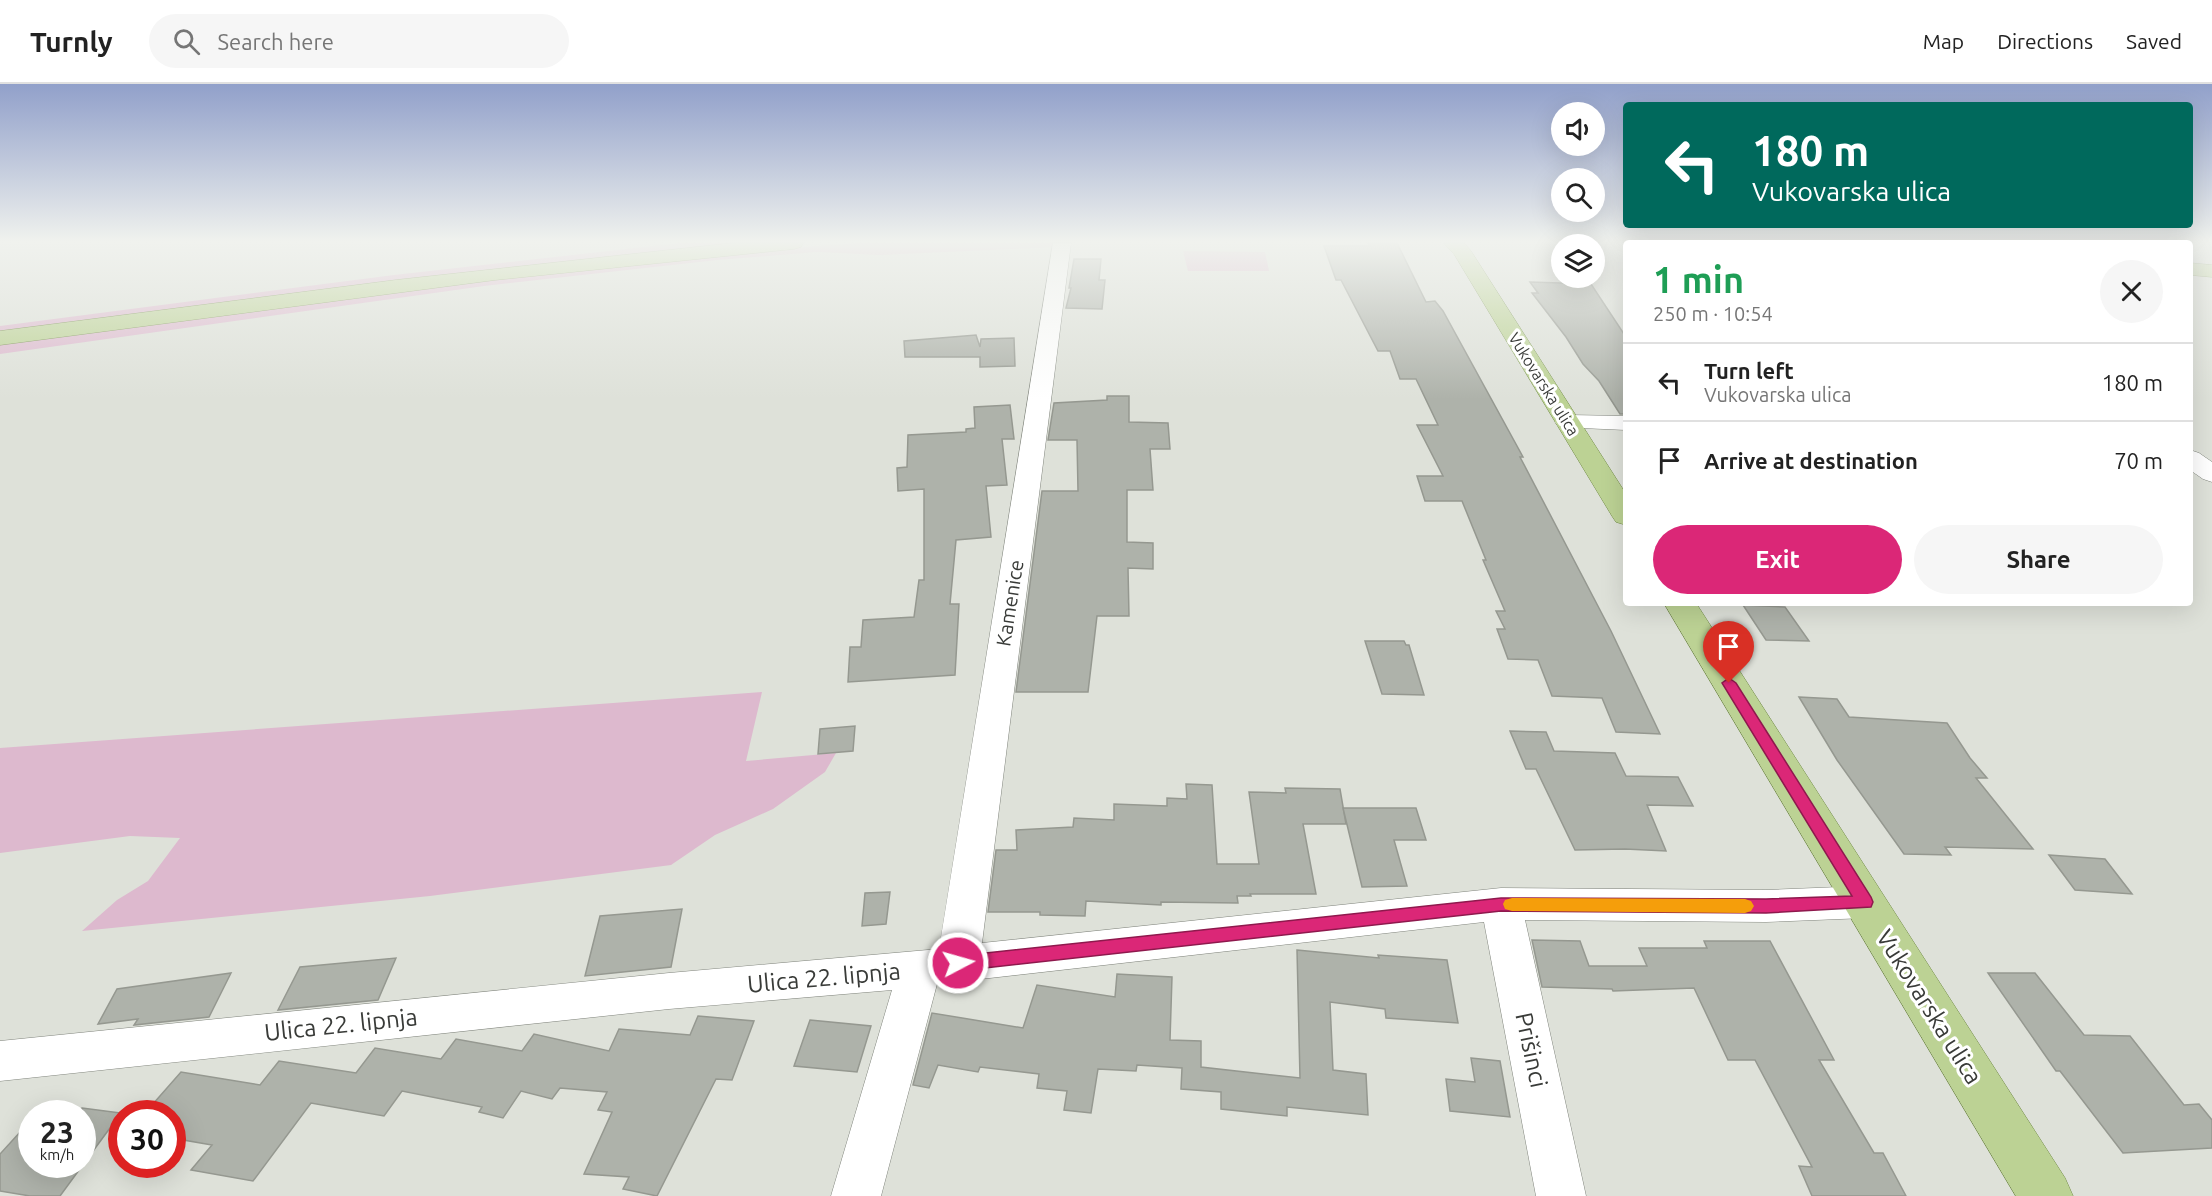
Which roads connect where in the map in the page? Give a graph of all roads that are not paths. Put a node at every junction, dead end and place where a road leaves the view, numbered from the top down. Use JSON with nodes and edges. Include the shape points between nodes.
{"nodes":[{"id":1,"x":330,"y":295,"type":"edge"},
{"id":2,"x":1055,"y":295,"type":"edge"},
{"id":3,"x":1489,"y":295,"type":"edge"},
{"id":4,"x":0,"y":338,"type":"edge"},
{"id":5,"x":1568,"y":422,"type":"junction"},
{"id":6,"x":1623,"y":423,"type":"edge"},
{"id":7,"x":2193,"y":460,"type":"edge"},
{"id":8,"x":2212,"y":474,"type":"edge"},
{"id":9,"x":1623,"y":511,"type":"edge"},
{"id":10,"x":1682,"y":606,"type":"edge"},
{"id":11,"x":1864,"y":902,"type":"junction"},
{"id":12,"x":1501,"y":904,"type":"junction"},
{"id":13,"x":938,"y":966,"type":"junction"},
{"id":14,"x":0,"y":1061,"type":"edge"},
{"id":15,"x":856,"y":1196,"type":"edge"},
{"id":16,"x":1561,"y":1196,"type":"edge"},
{"id":17,"x":2046,"y":1196,"type":"edge"}],
"edges":[{"from":1,"to":4,"type":"main road"},
{"from":2,"to":13,"type":"street","name":"Kamenice","via":[[979,797]]},
{"from":3,"to":5,"type":"main road","name":"Vukovarska ulica"},
{"from":5,"to":6,"type":"street"},
{"from":5,"to":9,"type":"main road","name":"Vukovarska ulica"},
{"from":7,"to":8,"type":"street"},
{"from":10,"to":11,"type":"main road","name":"Vukovarska ulica"},
{"from":11,"to":12,"type":"street","name":"Ulica 22. lipnja","via":[[1766,906]]},
{"from":11,"to":17,"type":"main road","name":"Vukovarska ulica"},
{"from":12,"to":13,"type":"street","name":"Ulica 22. lipnja"},
{"from":12,"to":16,"type":"street","name":"Prišinci"},
{"from":13,"to":14,"type":"street","name":"Ulica 22. lipnja"},
{"from":13,"to":15,"type":"street","name":"Kamenice"}]}
